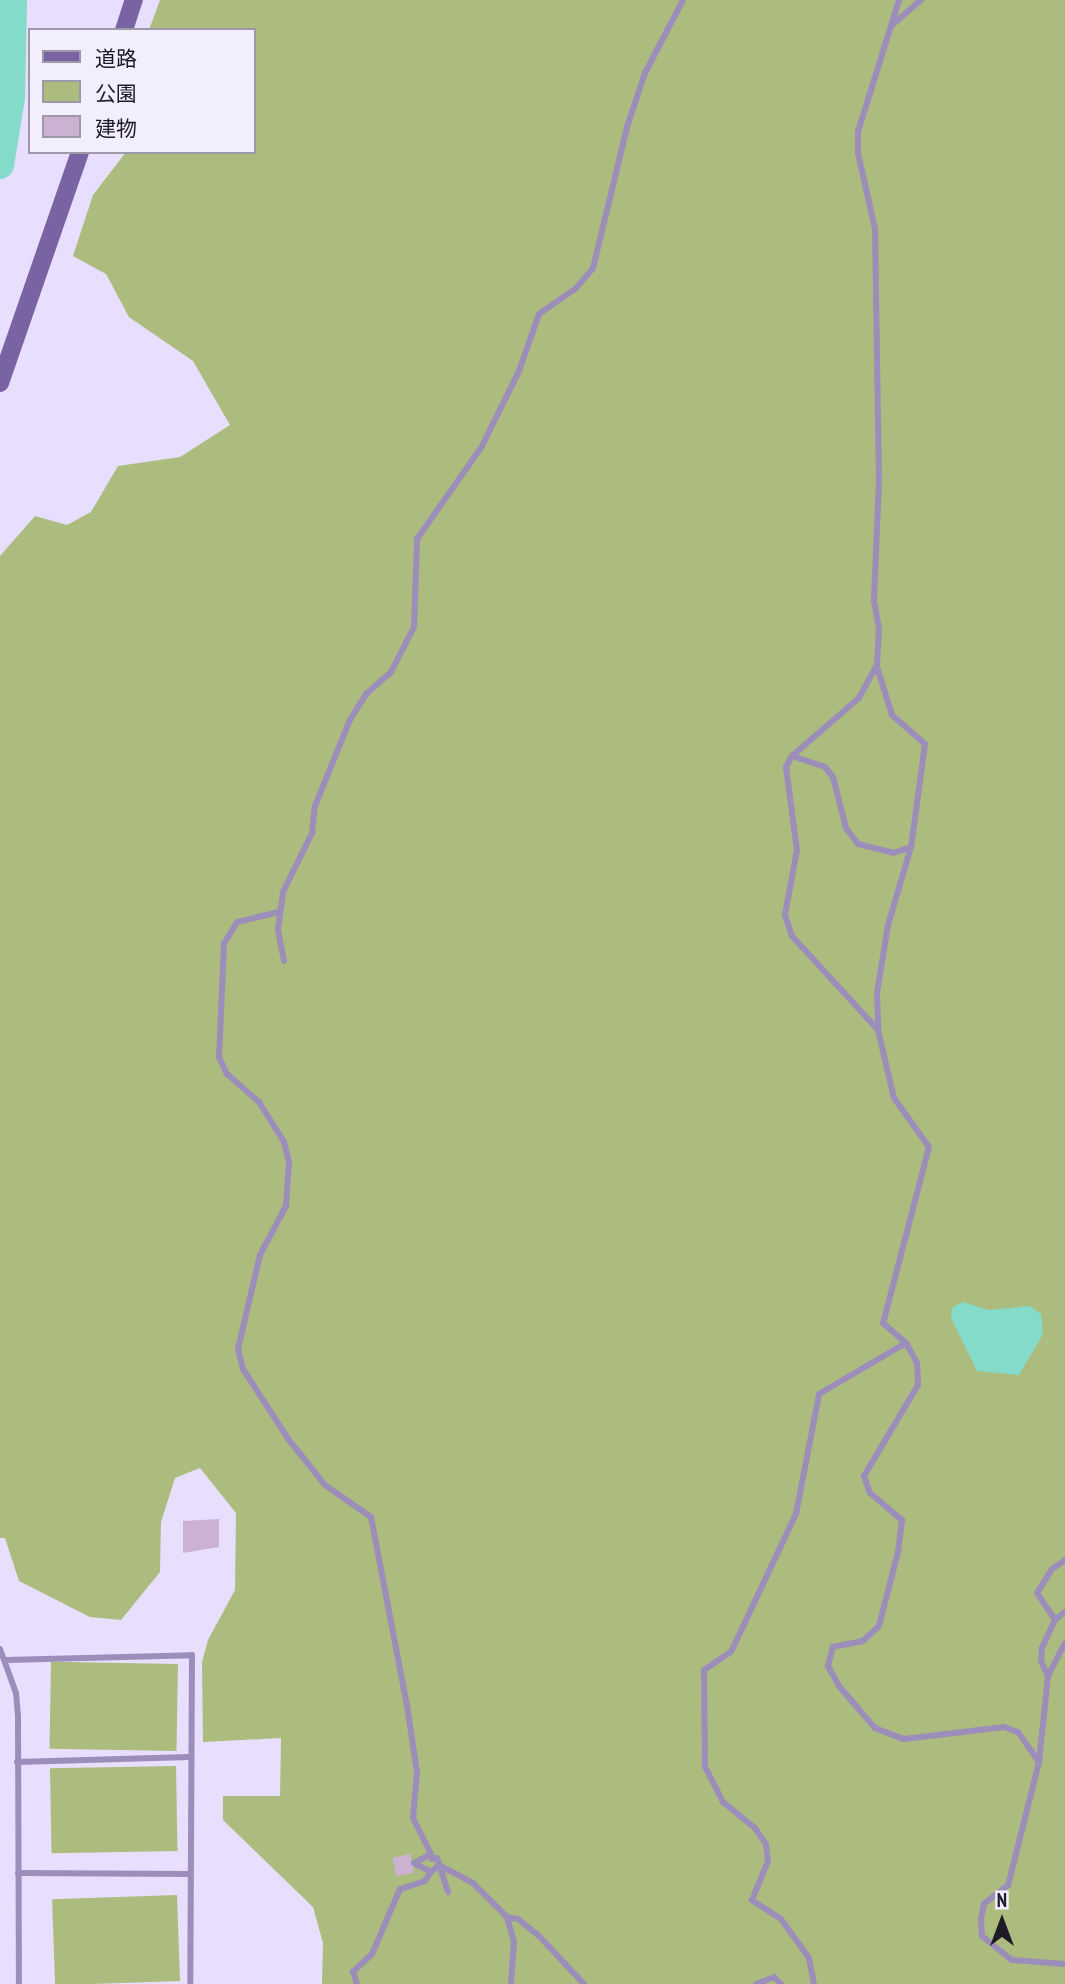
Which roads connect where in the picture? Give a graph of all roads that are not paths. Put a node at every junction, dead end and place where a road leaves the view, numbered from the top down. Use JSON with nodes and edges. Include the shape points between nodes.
{"nodes":[{"id":1,"x":134,"y":0,"type":"edge"},
{"id":2,"x":682,"y":0,"type":"edge"},
{"id":3,"x":900,"y":0,"type":"edge"},
{"id":4,"x":921,"y":0,"type":"edge"},
{"id":5,"x":891,"y":26,"type":"junction"},
{"id":6,"x":125,"y":28,"type":"edge"},
{"id":7,"x":79,"y":154,"type":"edge"},
{"id":8,"x":0,"y":383,"type":"edge"},
{"id":9,"x":877,"y":665,"type":"junction"},
{"id":10,"x":792,"y":756,"type":"junction"},
{"id":11,"x":911,"y":847,"type":"junction"},
{"id":12,"x":279,"y":912,"type":"junction"},
{"id":13,"x":284,"y":961,"type":"dead end"},
{"id":14,"x":878,"y":1030,"type":"junction"},
{"id":15,"x":906,"y":1343,"type":"junction"},
{"id":16,"x":1065,"y":1560,"type":"edge"},
{"id":17,"x":1065,"y":1612,"type":"edge"},
{"id":18,"x":1055,"y":1620,"type":"junction"},
{"id":19,"x":1065,"y":1643,"type":"edge"},
{"id":20,"x":0,"y":1649,"type":"edge"},
{"id":21,"x":6,"y":1660,"type":"junction"},
{"id":22,"x":1048,"y":1676,"type":"junction"},
{"id":23,"x":189,"y":1757,"type":"junction"},
{"id":24,"x":17,"y":1762,"type":"junction"},
{"id":25,"x":1039,"y":1762,"type":"junction"},
{"id":26,"x":431,"y":1854,"type":"junction"},
{"id":27,"x":439,"y":1865,"type":"junction"},
{"id":28,"x":432,"y":1871,"type":"junction"},
{"id":29,"x":18,"y":1873,"type":"junction"},
{"id":30,"x":189,"y":1874,"type":"junction"},
{"id":31,"x":448,"y":1892,"type":"dead end"},
{"id":32,"x":507,"y":1917,"type":"junction"},
{"id":33,"x":1065,"y":1964,"type":"edge"},
{"id":34,"x":19,"y":1984,"type":"edge"},
{"id":35,"x":190,"y":1984,"type":"edge"},
{"id":36,"x":357,"y":1984,"type":"edge"},
{"id":37,"x":511,"y":1984,"type":"edge"},
{"id":38,"x":584,"y":1984,"type":"edge"},
{"id":39,"x":756,"y":1984,"type":"edge"},
{"id":40,"x":781,"y":1984,"type":"edge"},
{"id":41,"x":814,"y":1984,"type":"edge"}],
"edges":[{"from":1,"to":6,"type":"street"},
{"from":2,"to":12,"type":"lane","via":[[645,73],[627,127],[593,268],[575,289],[539,314],[519,370],[482,446],[417,540],[414,627],[407,648],[350,720],[315,806],[312,833],[283,892]]},
{"from":3,"to":5,"type":"lane"},
{"from":4,"to":5,"type":"lane"},
{"from":5,"to":9,"type":"lane","via":[[858,132],[858,153],[875,229],[880,480],[874,601],[880,628]]},
{"from":7,"to":8,"type":"street"},
{"from":9,"to":10,"type":"lane","via":[[859,698]]},
{"from":9,"to":11,"type":"lane","via":[[892,715],[925,744]]},
{"from":10,"to":11,"type":"lane","via":[[825,767],[833,777],[846,828],[858,844],[893,853]]},
{"from":10,"to":14,"type":"lane","via":[[786,767],[797,850],[785,915],[806,955]]},
{"from":11,"to":14,"type":"lane","via":[[888,925],[877,993]]},
{"from":12,"to":13,"type":"lane","via":[[279,947]]},
{"from":12,"to":26,"type":"lane","via":[[237,922],[225,944],[219,1057],[227,1074],[258,1102],[284,1142],[289,1162],[286,1206],[260,1255],[238,1349],[243,1369],[289,1440],[325,1485],[371,1517],[417,1773],[413,1818]]},
{"from":14,"to":15,"type":"lane","via":[[894,1098],[929,1147],[883,1323]]},
{"from":15,"to":25,"type":"lane","via":[[917,1363],[918,1385],[864,1476],[870,1493],[902,1520],[888,1600],[879,1626],[863,1641],[833,1647],[828,1666],[875,1727],[904,1740],[1004,1727],[1018,1732]]},
{"from":15,"to":41,"type":"lane","via":[[819,1394],[796,1514],[731,1651],[704,1670],[705,1766],[723,1802],[755,1828],[766,1844],[768,1861],[752,1900],[780,1919],[809,1958]]},
{"from":16,"to":18,"type":"lane","via":[[1052,1569],[1037,1593]]},
{"from":17,"to":18,"type":"lane"},
{"from":18,"to":22,"type":"lane","via":[[1042,1648],[1041,1661]]},
{"from":19,"to":22,"type":"lane"},
{"from":20,"to":21,"type":"lane"},
{"from":21,"to":23,"type":"lane","via":[[192,1655]]},
{"from":21,"to":24,"type":"lane","via":[[17,1705]]},
{"from":22,"to":25,"type":"lane"},
{"from":23,"to":24,"type":"lane"},
{"from":23,"to":30,"type":"lane"},
{"from":24,"to":29,"type":"lane"},
{"from":25,"to":33,"type":"lane","via":[[1008,1885],[984,1904],[982,1936],[1012,1960]]},
{"from":26,"to":27,"type":"lane"},
{"from":26,"to":28,"type":"lane","via":[[414,1863]]},
{"from":27,"to":28,"type":"lane"},
{"from":27,"to":31,"type":"lane"},
{"from":27,"to":32,"type":"lane","via":[[473,1884]]},
{"from":28,"to":36,"type":"lane","via":[[425,1881],[400,1889],[372,1954],[354,1972]]},
{"from":29,"to":30,"type":"lane"},
{"from":29,"to":34,"type":"lane"},
{"from":30,"to":35,"type":"lane"},
{"from":32,"to":37,"type":"lane","via":[[513,1942]]},
{"from":32,"to":38,"type":"lane","via":[[518,1919],[538,1935]]},
{"from":39,"to":40,"type":"lane","via":[[774,1977]]}]}
